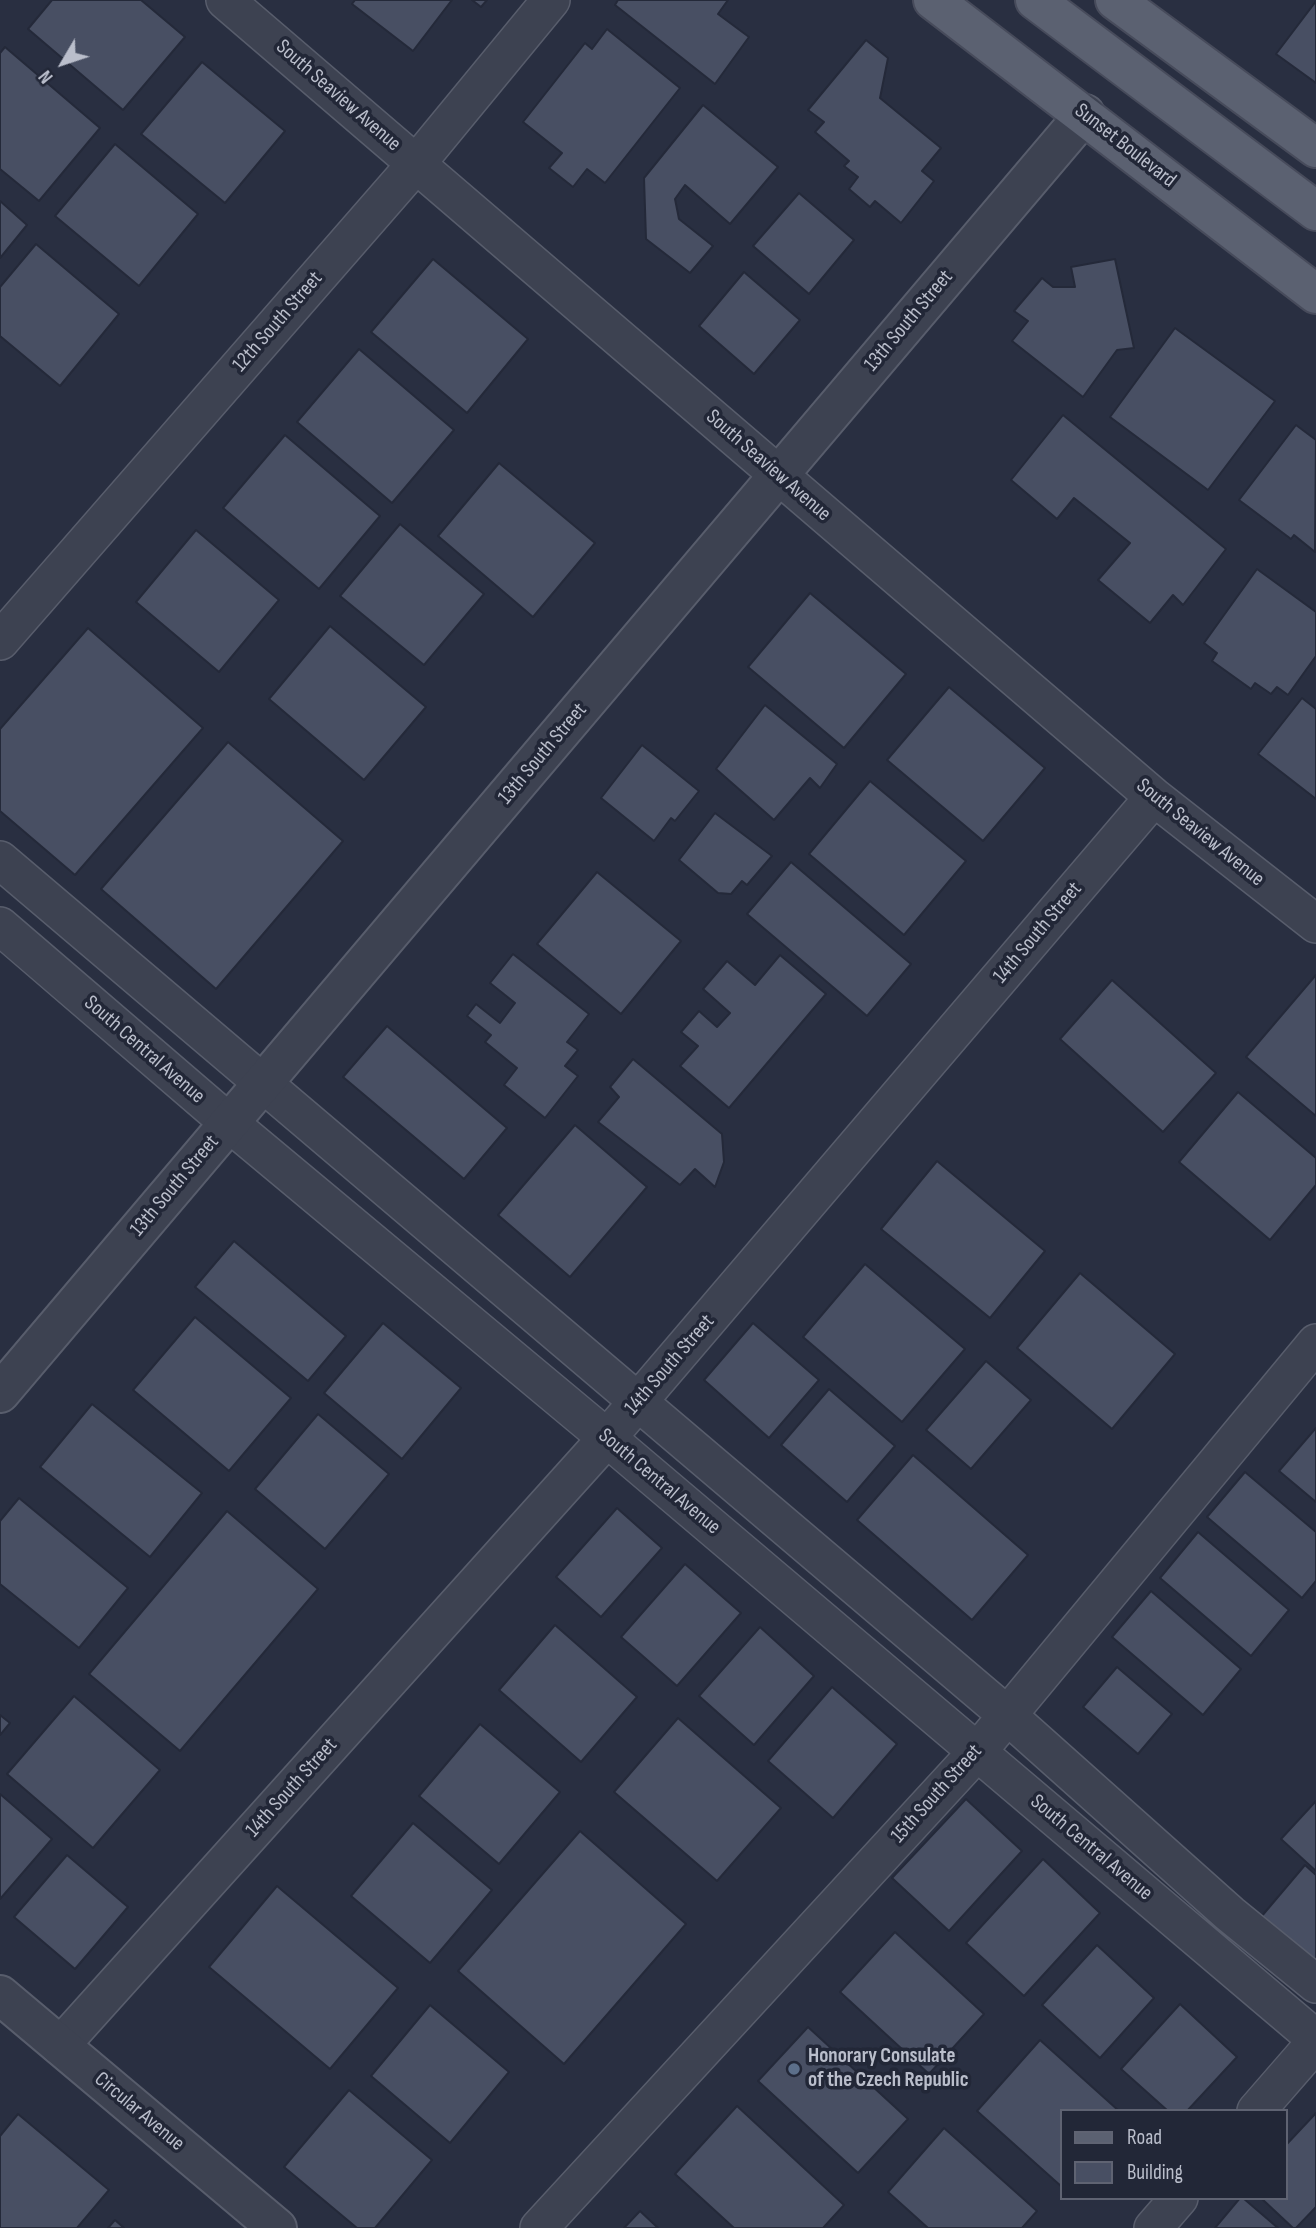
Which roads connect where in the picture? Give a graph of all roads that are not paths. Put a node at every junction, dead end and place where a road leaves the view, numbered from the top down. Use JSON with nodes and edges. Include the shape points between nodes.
{"nodes":[{"id":1,"x":225,"y":0,"type":"edge"},
{"id":2,"x":551,"y":0,"type":"edge"},
{"id":3,"x":933,"y":0,"type":"edge"},
{"id":4,"x":1035,"y":0,"type":"edge"},
{"id":5,"x":1115,"y":0,"type":"edge"},
{"id":6,"x":1084,"y":114,"type":"junction"},
{"id":7,"x":1316,"y":148,"type":"edge"},
{"id":8,"x":416,"y":164,"type":"junction"},
{"id":9,"x":1316,"y":211,"type":"edge"},
{"id":10,"x":1307,"y":281,"type":"edge"},
{"id":11,"x":779,"y":475,"type":"junction"},
{"id":12,"x":0,"y":641,"type":"edge"},
{"id":13,"x":1154,"y":797,"type":"junction"},
{"id":14,"x":0,"y":860,"type":"edge"},
{"id":15,"x":1316,"y":925,"type":"edge"},
{"id":16,"x":0,"y":926,"type":"edge"},
{"id":17,"x":264,"y":1084,"type":"junction"},
{"id":18,"x":228,"y":1122,"type":"junction"},
{"id":19,"x":1316,"y":1343,"type":"edge"},
{"id":20,"x":0,"y":1393,"type":"edge"},
{"id":21,"x":638,"y":1403,"type":"junction"},
{"id":22,"x":607,"y":1438,"type":"junction"},
{"id":23,"x":1007,"y":1715,"type":"junction"},
{"id":24,"x":977,"y":1752,"type":"junction"},
{"id":25,"x":1316,"y":1984,"type":"edge"},
{"id":26,"x":0,"y":1995,"type":"edge"},
{"id":27,"x":1316,"y":2040,"type":"edge"},
{"id":28,"x":60,"y":2046,"type":"junction"},
{"id":29,"x":1258,"y":2109,"type":"edge"},
{"id":30,"x":1177,"y":2200,"type":"edge"},
{"id":31,"x":277,"y":2228,"type":"edge"},
{"id":32,"x":539,"y":2228,"type":"edge"},
{"id":33,"x":1153,"y":2228,"type":"edge"}],
"edges":[{"from":1,"to":8,"type":"street","name":"South Seaview Avenue"},
{"from":2,"to":8,"type":"street","name":"12th South Street"},
{"from":3,"to":6,"type":"main road","name":"Sunset Boulevard"},
{"from":4,"to":9,"type":"main road"},
{"from":5,"to":7,"type":"main road"},
{"from":6,"to":10,"type":"main road","name":"Sunset Boulevard"},
{"from":6,"to":11,"type":"street","name":"13th South Street"},
{"from":8,"to":11,"type":"street","name":"South Seaview Avenue"},
{"from":8,"to":12,"type":"street","name":"12th South Street"},
{"from":11,"to":13,"type":"street","name":"South Seaview Avenue"},
{"from":11,"to":17,"type":"street","name":"13th South Street"},
{"from":13,"to":15,"type":"street","name":"South Seaview Avenue"},
{"from":13,"to":21,"type":"street","name":"14th South Street"},
{"from":14,"to":17,"type":"street"},
{"from":16,"to":18,"type":"street","name":"South Central Avenue"},
{"from":17,"to":18,"type":"street","name":"13th South Street"},
{"from":17,"to":21,"type":"street"},
{"from":18,"to":20,"type":"street","name":"13th South Street"},
{"from":18,"to":22,"type":"street","name":"South Central Avenue"},
{"from":19,"to":23,"type":"street","name":"15th South Street"},
{"from":21,"to":22,"type":"street","name":"14th South Street"},
{"from":21,"to":23,"type":"street"},
{"from":22,"to":24,"type":"street","name":"South Central Avenue"},
{"from":22,"to":28,"type":"street","name":"14th South Street"},
{"from":23,"to":24,"type":"street","name":"15th South Street"},
{"from":23,"to":25,"type":"street","via":[[1230,1914]]},
{"from":24,"to":27,"type":"street","name":"South Central Avenue"},
{"from":24,"to":32,"type":"street","name":"15th South Street"},
{"from":26,"to":28,"type":"street","name":"Circular Avenue"},
{"from":27,"to":29,"type":"street"},
{"from":28,"to":31,"type":"street","name":"Circular Avenue"},
{"from":30,"to":33,"type":"street"}]}
